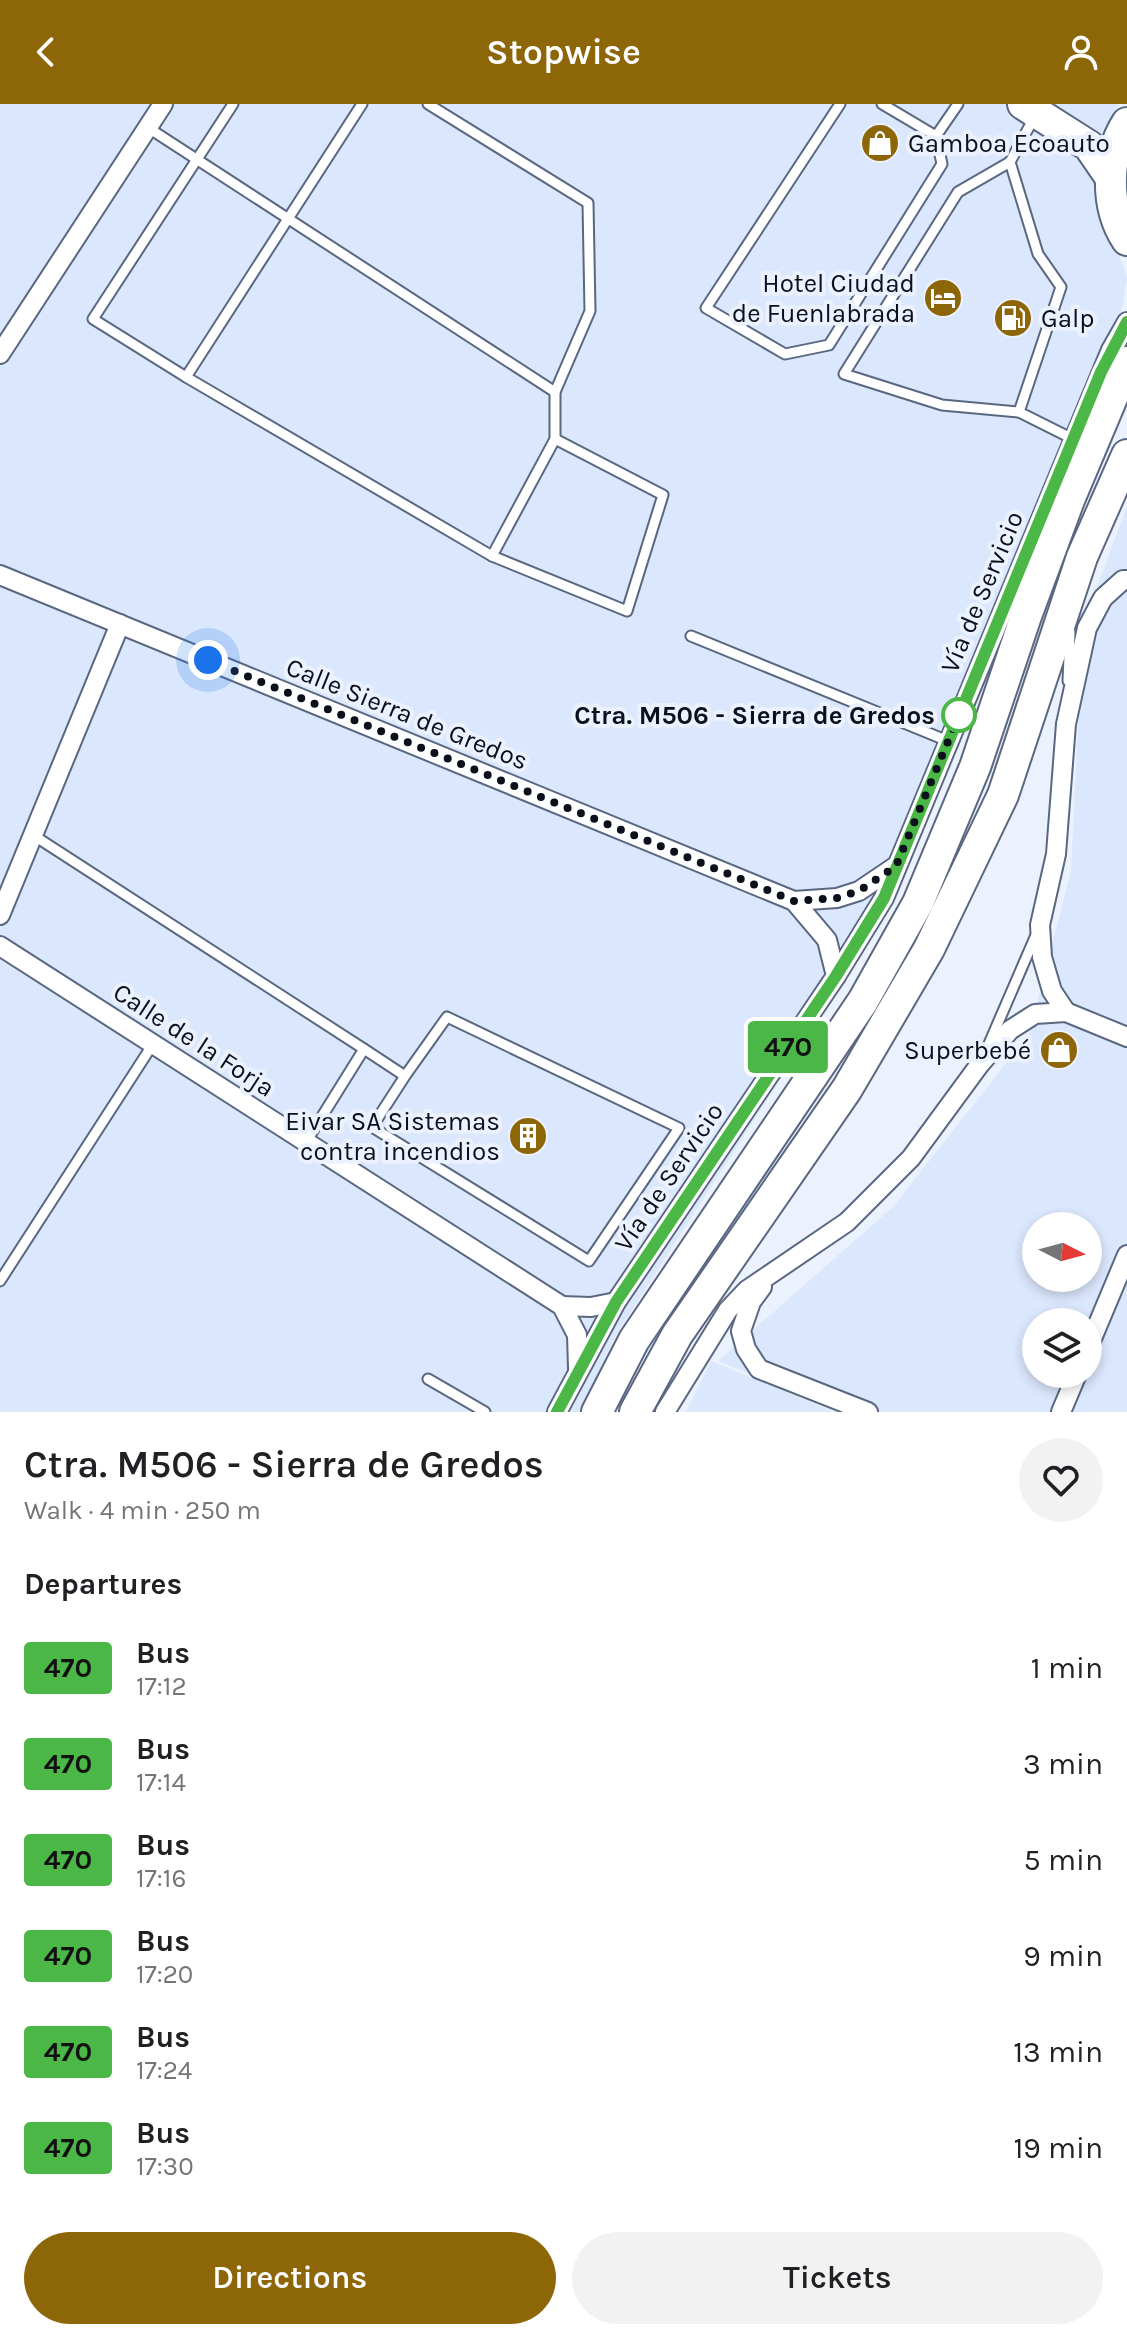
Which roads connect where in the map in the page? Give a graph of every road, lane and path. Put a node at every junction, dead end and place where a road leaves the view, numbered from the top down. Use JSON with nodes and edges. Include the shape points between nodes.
{"nodes":[{"id":1,"x":163,"y":104,"type":"edge"},
{"id":2,"x":233,"y":104,"type":"edge"},
{"id":3,"x":362,"y":104,"type":"edge"},
{"id":4,"x":428,"y":104,"type":"edge"},
{"id":5,"x":840,"y":104,"type":"edge"},
{"id":6,"x":882,"y":104,"type":"edge"},
{"id":7,"x":958,"y":104,"type":"edge"},
{"id":8,"x":1030,"y":108,"type":"edge"},
{"id":9,"x":1127,"y":123,"type":"edge"},
{"id":10,"x":147,"y":127,"type":"junction"},
{"id":11,"x":936,"y":136,"type":"junction"},
{"id":12,"x":196,"y":159,"type":"junction"},
{"id":13,"x":1010,"y":162,"type":"junction"},
{"id":14,"x":1111,"y":178,"type":"junction"},
{"id":15,"x":288,"y":219,"type":"junction"},
{"id":16,"x":1127,"y":240,"type":"edge"},
{"id":17,"x":1127,"y":322,"type":"edge"},
{"id":18,"x":0,"y":354,"type":"edge"},
{"id":19,"x":1127,"y":362,"type":"edge"},
{"id":20,"x":186,"y":377,"type":"junction"},
{"id":21,"x":555,"y":392,"type":"junction"},
{"id":22,"x":1019,"y":412,"type":"junction"},
{"id":23,"x":555,"y":439,"type":"junction"},
{"id":24,"x":1073,"y":439,"type":"junction"},
{"id":25,"x":1127,"y":455,"type":"edge"},
{"id":26,"x":492,"y":556,"type":"junction"},
{"id":27,"x":0,"y":575,"type":"edge"},
{"id":28,"x":1127,"y":580,"type":"edge"},
{"id":29,"x":1072,"y":590,"type":"junction"},
{"id":30,"x":120,"y":624,"type":"junction"},
{"id":31,"x":691,"y":636,"type":"dead end"},
{"id":32,"x":1066,"y":724,"type":"junction"},
{"id":33,"x":948,"y":741,"type":"junction"},
{"id":34,"x":33,"y":835,"type":"junction"},
{"id":35,"x":896,"y":866,"type":"junction"},
{"id":36,"x":794,"y":901,"type":"junction"},
{"id":37,"x":0,"y":915,"type":"edge"},
{"id":38,"x":1040,"y":925,"type":"junction"},
{"id":39,"x":0,"y":946,"type":"edge"},
{"id":40,"x":836,"y":976,"type":"junction"},
{"id":41,"x":1066,"y":1012,"type":"junction"},
{"id":42,"x":1127,"y":1037,"type":"edge"},
{"id":43,"x":153,"y":1044,"type":"junction"},
{"id":44,"x":364,"y":1049,"type":"junction"},
{"id":45,"x":980,"y":1064,"type":"junction"},
{"id":46,"x":405,"y":1076,"type":"junction"},
{"id":47,"x":306,"y":1142,"type":"junction"},
{"id":48,"x":1127,"y":1255,"type":"edge"},
{"id":49,"x":768,"y":1278,"type":"junction"},
{"id":50,"x":0,"y":1281,"type":"edge"},
{"id":51,"x":616,"y":1302,"type":"junction"},
{"id":52,"x":562,"y":1306,"type":"junction"},
{"id":53,"x":1102,"y":1315,"type":"edge"},
{"id":54,"x":579,"y":1372,"type":"junction"},
{"id":55,"x":428,"y":1379,"type":"dead end"},
{"id":56,"x":1071,"y":1388,"type":"edge"},
{"id":57,"x":485,"y":1412,"type":"edge"},
{"id":58,"x":557,"y":1412,"type":"edge"},
{"id":59,"x":597,"y":1412,"type":"edge"},
{"id":60,"x":635,"y":1412,"type":"edge"},
{"id":61,"x":665,"y":1412,"type":"edge"},
{"id":62,"x":868,"y":1412,"type":"edge"},
{"id":63,"x":1061,"y":1412,"type":"edge"}],
"edges":[{"from":1,"to":10,"type":"street"},
{"from":2,"to":12,"type":"lane"},
{"from":3,"to":15,"type":"lane"},
{"from":4,"to":21,"type":"lane","via":[[588,203],[590,311]]},
{"from":5,"to":11,"type":"lane","via":[[706,308],[785,354],[829,345],[942,164]]},
{"from":6,"to":11,"type":"lane"},
{"from":7,"to":11,"type":"lane"},
{"from":8,"to":13,"type":"lane"},
{"from":8,"to":14,"type":"main road","via":[[1089,146]]},
{"from":9,"to":14,"type":"main road","via":[[1119,136]]},
{"from":10,"to":12,"type":"lane"},
{"from":10,"to":18,"type":"street"},
{"from":12,"to":15,"type":"lane"},
{"from":12,"to":20,"type":"lane","via":[[93,319]]},
{"from":13,"to":22,"type":"lane","via":[[1038,254],[1061,287]]},
{"from":13,"to":22,"type":"lane","via":[[958,192],[844,374],[942,405]]},
{"from":14,"to":16,"type":"main road","via":[[1113,207]]},
{"from":15,"to":20,"type":"lane"},
{"from":15,"to":21,"type":"lane"},
{"from":17,"to":24,"type":"street","name":"Vía de Servicio"},
{"from":19,"to":59,"type":"main road","via":[[1069,500],[975,767],[918,903],[863,1001],[634,1340]]},
{"from":20,"to":26,"type":"lane"},
{"from":21,"to":23,"type":"lane"},
{"from":22,"to":24,"type":"lane"},
{"from":23,"to":26,"type":"lane"},
{"from":23,"to":26,"type":"lane","via":[[663,495],[627,611]]},
{"from":24,"to":33,"type":"street","name":"Vía de Servicio"},
{"from":25,"to":29,"type":"main road"},
{"from":27,"to":30,"type":"street","name":"Calle Sierra de Gredos"},
{"from":28,"to":32,"type":"street","via":[[1103,598],[1087,628]]},
{"from":29,"to":32,"type":"lane"},
{"from":29,"to":60,"type":"main road","via":[[1003,795],[929,949],[847,1089],[677,1335]]},
{"from":30,"to":34,"type":"street"},
{"from":30,"to":36,"type":"street","name":"Calle Sierra de Gredos"},
{"from":31,"to":33,"type":"lane"},
{"from":32,"to":38,"type":"street","via":[[1056,854]]},
{"from":33,"to":35,"type":"street","name":"Vía de Servicio"},
{"from":34,"to":37,"type":"street"},
{"from":34,"to":44,"type":"lane"},
{"from":35,"to":36,"type":"street","name":"Calle Sierra de Gredos","via":[[859,891]]},
{"from":35,"to":40,"type":"street","name":"Vía de Servicio","via":[[884,898]]},
{"from":36,"to":40,"type":"street","name":"Calle Sierra de Gredos","via":[[827,940]]},
{"from":38,"to":41,"type":"street","via":[[1052,991]]},
{"from":38,"to":45,"type":"lane"},
{"from":39,"to":43,"type":"street","name":"Calle de la Forja"},
{"from":40,"to":51,"type":"street","name":"Vía de Servicio"},
{"from":41,"to":42,"type":"street"},
{"from":41,"to":45,"type":"street","via":[[1035,1014],[1010,1030]]},
{"from":43,"to":47,"type":"street","name":"Calle de la Forja"},
{"from":43,"to":50,"type":"lane"},
{"from":44,"to":46,"type":"lane"},
{"from":44,"to":47,"type":"lane"},
{"from":45,"to":49,"type":"street","via":[[900,1169],[847,1222]]},
{"from":46,"to":46,"type":"lane","via":[[372,1127],[589,1261],[679,1128],[447,1017]]},
{"from":47,"to":52,"type":"street","name":"Calle de la Forja"},
{"from":48,"to":53,"type":"street"},
{"from":49,"to":61,"type":"street","via":[[728,1310]]},
{"from":49,"to":62,"type":"street","via":[[751,1302],[741,1331],[759,1369]]},
{"from":51,"to":52,"type":"street"},
{"from":51,"to":54,"type":"street","name":"Vía de Servicio"},
{"from":52,"to":54,"type":"street","via":[[577,1335]]},
{"from":54,"to":58,"type":"street","name":"Vía de Servicio"},
{"from":55,"to":57,"type":"lane"},
{"from":56,"to":63,"type":"street"}]}
